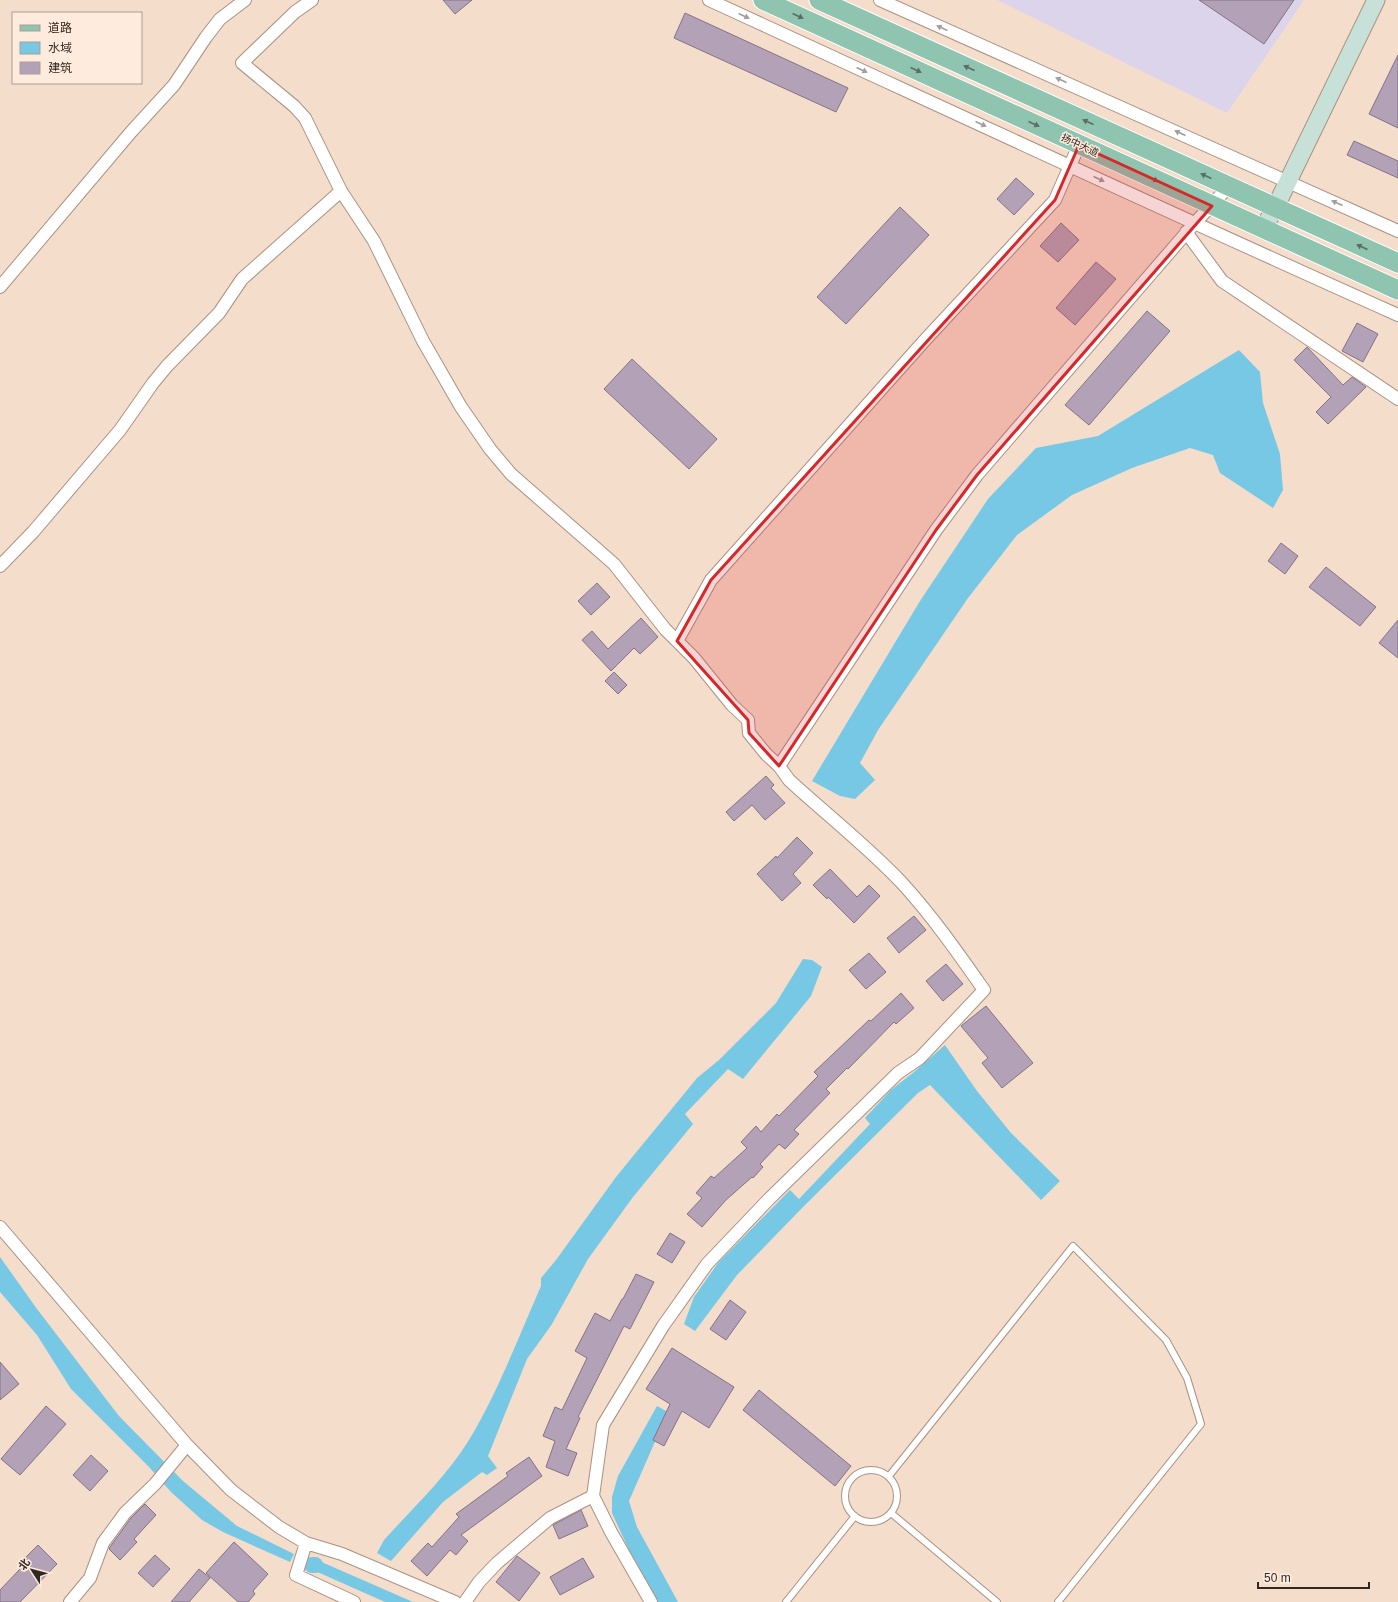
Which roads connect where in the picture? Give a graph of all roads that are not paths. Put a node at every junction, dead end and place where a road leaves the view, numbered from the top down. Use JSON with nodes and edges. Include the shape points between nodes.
{"nodes":[{"id":1,"x":244,"y":0,"type":"edge"},
{"id":2,"x":312,"y":0,"type":"edge"},
{"id":3,"x":709,"y":0,"type":"edge"},
{"id":4,"x":762,"y":0,"type":"edge"},
{"id":5,"x":819,"y":0,"type":"edge"},
{"id":6,"x":880,"y":0,"type":"edge"},
{"id":7,"x":1376,"y":0,"type":"edge"},
{"id":8,"x":1079,"y":145,"type":"junction"},
{"id":9,"x":1070,"y":165,"type":"junction"},
{"id":10,"x":1288,"y":181,"type":"junction"},
{"id":11,"x":1229,"y":186,"type":"junction"},
{"id":12,"x":341,"y":191,"type":"junction"},
{"id":13,"x":1212,"y":206,"type":"junction"},
{"id":14,"x":1276,"y":208,"type":"junction"},
{"id":15,"x":1190,"y":228,"type":"junction"},
{"id":16,"x":1263,"y":229,"type":"junction"},
{"id":17,"x":1398,"y":231,"type":"edge"},
{"id":18,"x":1398,"y":263,"type":"edge"},
{"id":19,"x":0,"y":287,"type":"edge"},
{"id":20,"x":1398,"y":290,"type":"edge"},
{"id":21,"x":1398,"y":316,"type":"edge"},
{"id":22,"x":1398,"y":400,"type":"edge"},
{"id":23,"x":0,"y":566,"type":"edge"},
{"id":24,"x":677,"y":641,"type":"junction"},
{"id":25,"x":779,"y":766,"type":"junction"},
{"id":26,"x":0,"y":1227,"type":"edge"},
{"id":27,"x":187,"y":1445,"type":"junction"},
{"id":28,"x":889,"y":1476,"type":"junction"},
{"id":29,"x":593,"y":1496,"type":"junction"},
{"id":30,"x":891,"y":1513,"type":"junction"},
{"id":31,"x":854,"y":1516,"type":"junction"},
{"id":32,"x":306,"y":1543,"type":"junction"},
{"id":33,"x":70,"y":1602,"type":"edge"},
{"id":34,"x":354,"y":1602,"type":"edge"},
{"id":35,"x":455,"y":1602,"type":"edge"},
{"id":36,"x":465,"y":1602,"type":"edge"},
{"id":37,"x":652,"y":1602,"type":"edge"},
{"id":38,"x":786,"y":1602,"type":"edge"},
{"id":39,"x":997,"y":1602,"type":"edge"},
{"id":40,"x":1058,"y":1602,"type":"edge"}],
"edges":[{"from":1,"to":19,"type":"street","via":[[220,19],[174,85]]},
{"from":2,"to":12,"type":"street","via":[[295,12],[242,63],[306,118]]},
{"from":3,"to":9,"type":"street","one_way":true},
{"from":4,"to":8,"type":"main road","name":"扬中大道","one_way":true},
{"from":11,"to":5,"type":"main road","one_way":true},
{"from":10,"to":6,"type":"street","one_way":true},
{"from":7,"to":10,"type":"street"},
{"from":8,"to":9,"type":"street"},
{"from":8,"to":13,"type":"main road","name":"扬中大道","one_way":true},
{"from":9,"to":15,"type":"street","one_way":true},
{"from":9,"to":24,"type":"street","via":[[1055,200],[925,340],[711,580]]},
{"from":10,"to":14,"type":"street"},
{"from":17,"to":10,"type":"street","one_way":true},
{"from":11,"to":13,"type":"street"},
{"from":11,"to":14,"type":"main road"},
{"from":12,"to":23,"type":"street","via":[[242,279],[219,313],[167,366],[120,430],[33,532]]},
{"from":12,"to":24,"type":"street","via":[[374,240],[423,341],[461,407],[490,448],[511,474],[614,564]]},
{"from":13,"to":15,"type":"street"},
{"from":13,"to":16,"type":"main road","name":"扬中大道"},
{"from":14,"to":16,"type":"street"},
{"from":18,"to":14,"type":"main road","one_way":true},
{"from":15,"to":21,"type":"street"},
{"from":15,"to":22,"type":"street","via":[[1222,281]]},
{"from":15,"to":25,"type":"street","via":[[977,475],[940,524]]},
{"from":16,"to":20,"type":"main road","name":"扬中大道"},
{"from":24,"to":25,"type":"street","via":[[748,720],[749,733]]},
{"from":25,"to":29,"type":"street","via":[[789,780],[869,850],[902,883],[940,927],[984,990],[920,1058],[892,1079],[707,1264],[663,1326],[604,1426]]},
{"from":26,"to":27,"type":"street"},
{"from":27,"to":32,"type":"street","via":[[231,1490],[279,1527]]},
{"from":27,"to":33,"type":"street","via":[[125,1514],[103,1543],[90,1578]]},
{"from":28,"to":30,"type":"lane","via":[[898,1494]]},
{"from":28,"to":31,"type":"lane","via":[[880,1470],[869,1469],[859,1472],[851,1479],[846,1488],[845,1498]]},
{"from":28,"to":40,"type":"lane","via":[[1072,1246],[1166,1340],[1186,1378],[1202,1424]]},
{"from":29,"to":36,"type":"street","via":[[550,1518],[496,1563]]},
{"from":29,"to":37,"type":"street"},
{"from":30,"to":31,"type":"lane","via":[[873,1522],[863,1521]]},
{"from":30,"to":39,"type":"lane"},
{"from":31,"to":38,"type":"lane"},
{"from":32,"to":34,"type":"street","via":[[296,1575]]},
{"from":32,"to":35,"type":"street","via":[[356,1559]]}]}
